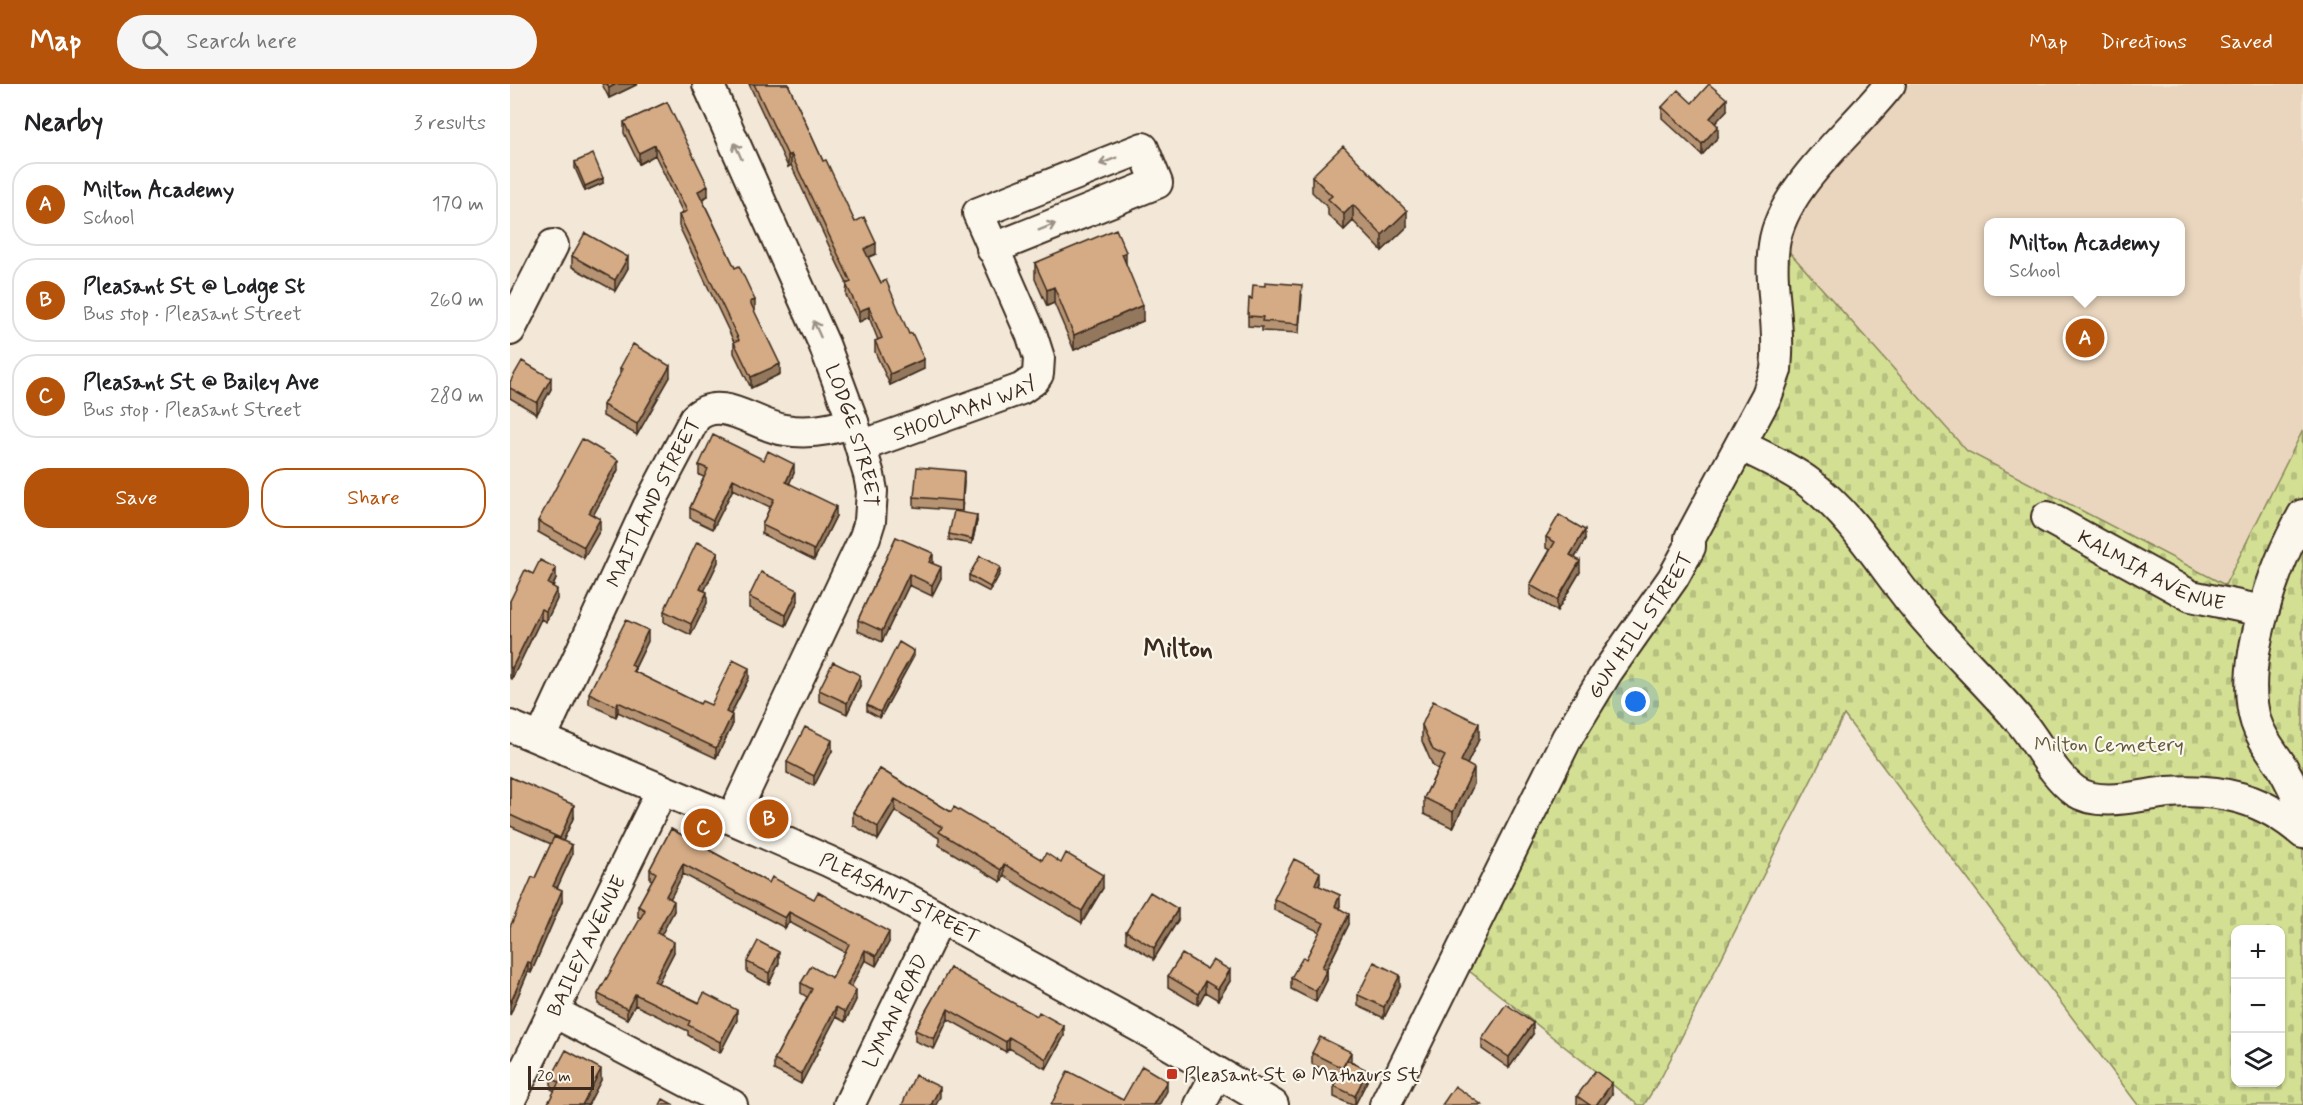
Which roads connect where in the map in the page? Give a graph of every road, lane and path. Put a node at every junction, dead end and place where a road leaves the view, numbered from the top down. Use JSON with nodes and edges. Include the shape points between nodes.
{"nodes":[{"id":1,"x":708,"y":84,"type":"edge"},
{"id":2,"x":1890,"y":84,"type":"edge"},
{"id":3,"x":553,"y":245,"type":"dead end"},
{"id":4,"x":992,"y":249,"type":"junction"},
{"id":5,"x":510,"y":330,"type":"edge"},
{"id":6,"x":857,"y":434,"type":"junction"},
{"id":7,"x":1740,"y":445,"type":"junction"},
{"id":8,"x":2303,"y":515,"type":"edge"},
{"id":9,"x":2047,"y":517,"type":"dead end"},
{"id":10,"x":2263,"y":611,"type":"junction"},
{"id":11,"x":510,"y":726,"type":"edge"},
{"id":12,"x":541,"y":738,"type":"junction"},
{"id":13,"x":662,"y":790,"type":"junction"},
{"id":14,"x":2303,"y":811,"type":"edge"},
{"id":15,"x":732,"y":819,"type":"junction"},
{"id":16,"x":2303,"y":833,"type":"edge"},
{"id":17,"x":940,"y":917,"type":"junction"},
{"id":18,"x":554,"y":1012,"type":"junction"},
{"id":19,"x":1217,"y":1073,"type":"junction"},
{"id":20,"x":510,"y":1100,"type":"edge"},
{"id":21,"x":732,"y":1105,"type":"edge"},
{"id":22,"x":849,"y":1105,"type":"edge"},
{"id":23,"x":1200,"y":1105,"type":"edge"},
{"id":24,"x":1273,"y":1105,"type":"edge"},
{"id":25,"x":1385,"y":1105,"type":"edge"}],
"edges":[{"from":6,"to":1,"type":"street","name":"LODGE STREET","one_way":true,"via":[[824,344]]},
{"from":2,"to":7,"type":"street","name":"GUN HILL STREET","via":[[1824,157],[1781,219],[1773,259],[1776,370]]},
{"from":3,"to":5,"type":"street"},
{"from":4,"to":4,"type":"street","name":"SHOOLMAN WAY","one_way":true,"via":[[1157,183],[1143,148],[978,213]]},
{"from":4,"to":6,"type":"street","name":"SHOOLMAN WAY","via":[[1037,348],[1040,367],[1034,380],[1021,389]]},
{"from":6,"to":12,"type":"street","name":"MAITLAND STREET","via":[[796,432],[714,408],[695,418],[648,507]]},
{"from":6,"to":15,"type":"street","name":"LODGE STREET","via":[[872,491],[865,537]]},
{"from":7,"to":16,"type":"street","via":[[1806,481],[1846,517],[1911,602],[2010,709],[2062,780],[2078,793],[2098,799],[2184,791],[2233,796],[2265,806]]},
{"from":7,"to":25,"type":"street","name":"GUN HILL STREET","via":[[1673,578],[1594,691],[1559,753]]},
{"from":8,"to":10,"type":"street","via":[[2278,567]]},
{"from":9,"to":10,"type":"street","name":"KALMIA AVENUE","via":[[2191,596]]},
{"from":10,"to":14,"type":"street","via":[[2255,658],[2253,710],[2259,731],[2288,777]]},
{"from":11,"to":12,"type":"street","name":"PLEASANT STREET"},
{"from":12,"to":13,"type":"street","name":"PLEASANT STREET"},
{"from":13,"to":15,"type":"street","name":"PLEASANT STREET"},
{"from":13,"to":18,"type":"street","name":"BAILEY AVENUE"},
{"from":15,"to":17,"type":"street","name":"PLEASANT STREET"},
{"from":17,"to":19,"type":"street","name":"PLEASANT STREET"},
{"from":17,"to":22,"type":"street","name":"LYMAN ROAD"},
{"from":18,"to":20,"type":"street","name":"BAILEY AVENUE"},
{"from":18,"to":21,"type":"street"},
{"from":19,"to":23,"type":"street"},
{"from":19,"to":24,"type":"street","name":"PLEASANT STREET"}]}
